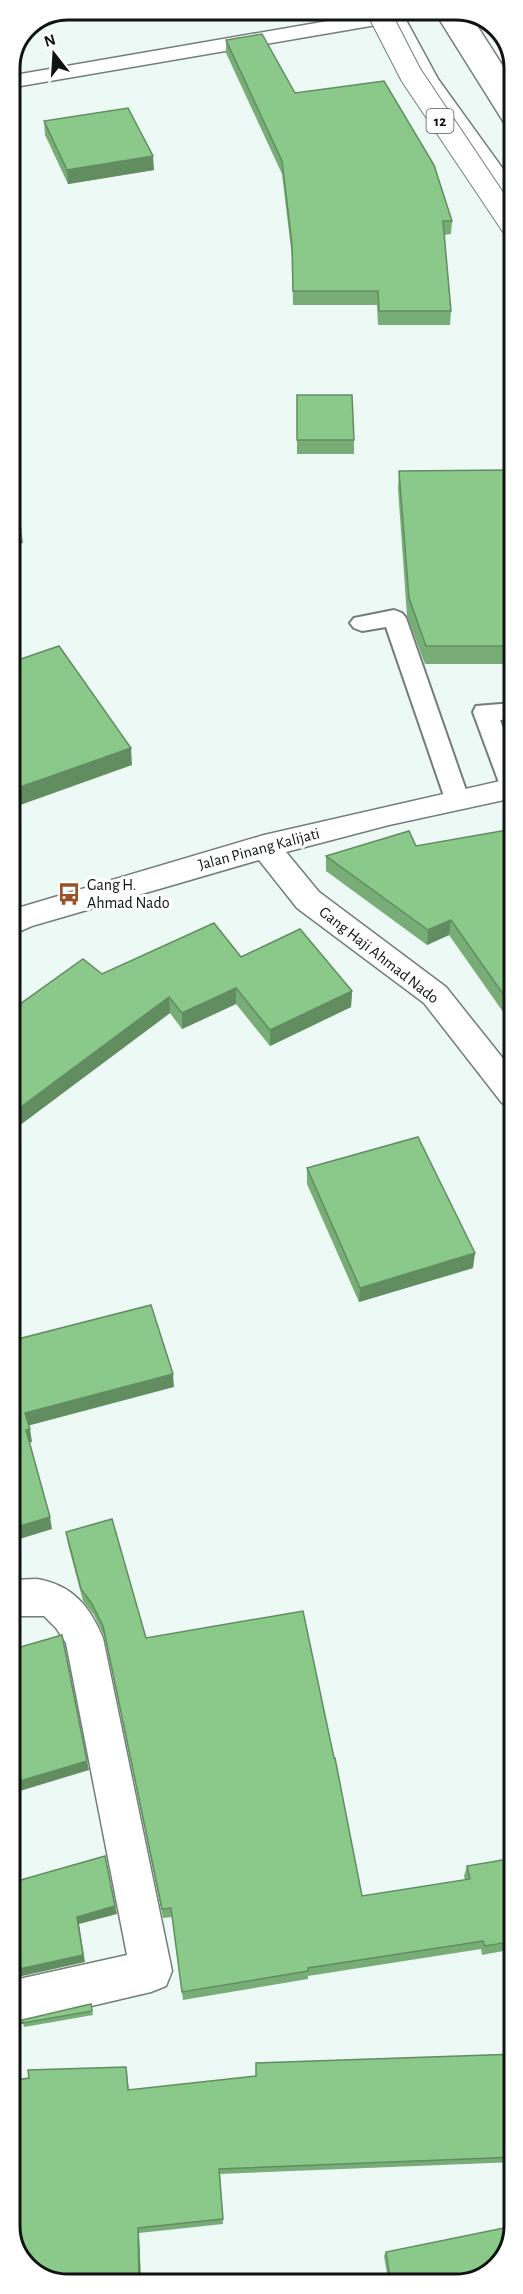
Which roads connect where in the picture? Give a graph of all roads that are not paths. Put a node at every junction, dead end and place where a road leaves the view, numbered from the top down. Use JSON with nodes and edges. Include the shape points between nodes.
{"nodes":[{"id":1,"x":348,"y":20,"type":"edge"},
{"id":2,"x":389,"y":20,"type":"edge"},
{"id":3,"x":390,"y":20,"type":"edge"},
{"id":4,"x":450,"y":20,"type":"edge"},
{"id":5,"x":464,"y":21,"type":"edge"},
{"id":6,"x":20,"y":80,"type":"edge"},
{"id":7,"x":504,"y":84,"type":"edge"},
{"id":8,"x":504,"y":107,"type":"edge"},
{"id":9,"x":504,"y":186,"type":"edge"},
{"id":10,"x":504,"y":214,"type":"edge"},
{"id":11,"x":362,"y":623,"type":"dead end"},
{"id":12,"x":504,"y":711,"type":"edge"},
{"id":13,"x":504,"y":764,"type":"edge"},
{"id":14,"x":504,"y":790,"type":"edge"},
{"id":15,"x":457,"y":799,"type":"junction"},
{"id":16,"x":264,"y":846,"type":"junction"},
{"id":17,"x":20,"y":919,"type":"edge"},
{"id":18,"x":504,"y":1083,"type":"edge"},
{"id":19,"x":20,"y":1597,"type":"edge"},
{"id":20,"x":20,"y":2001,"type":"edge"}],
"edges":[{"from":1,"to":6,"type":"main road"},
{"from":2,"to":10,"type":"main road","number":"12","bridge":true,"via":[[411,75]]},
{"from":3,"to":9,"type":"main road"},
{"from":4,"to":8,"type":"main road"},
{"from":5,"to":7,"type":"main road"},
{"from":11,"to":15,"type":"lane","via":[[394,618]]},
{"from":12,"to":13,"type":"lane","via":[[485,712]]},
{"from":14,"to":15,"type":"main road","name":"Jalan Pinang Kalijati"},
{"from":15,"to":16,"type":"main road","name":"Jalan Pinang Kalijati"},
{"from":16,"to":17,"type":"main road","name":"Jalan Pinang Kalijati"},
{"from":16,"to":18,"type":"main road","name":"Gang Haji Ahmad Nado","via":[[308,900],[435,995]]},
{"from":19,"to":20,"type":"main road","via":[[48,1599],[67,1609],[84,1638],[151,1971]]}]}
